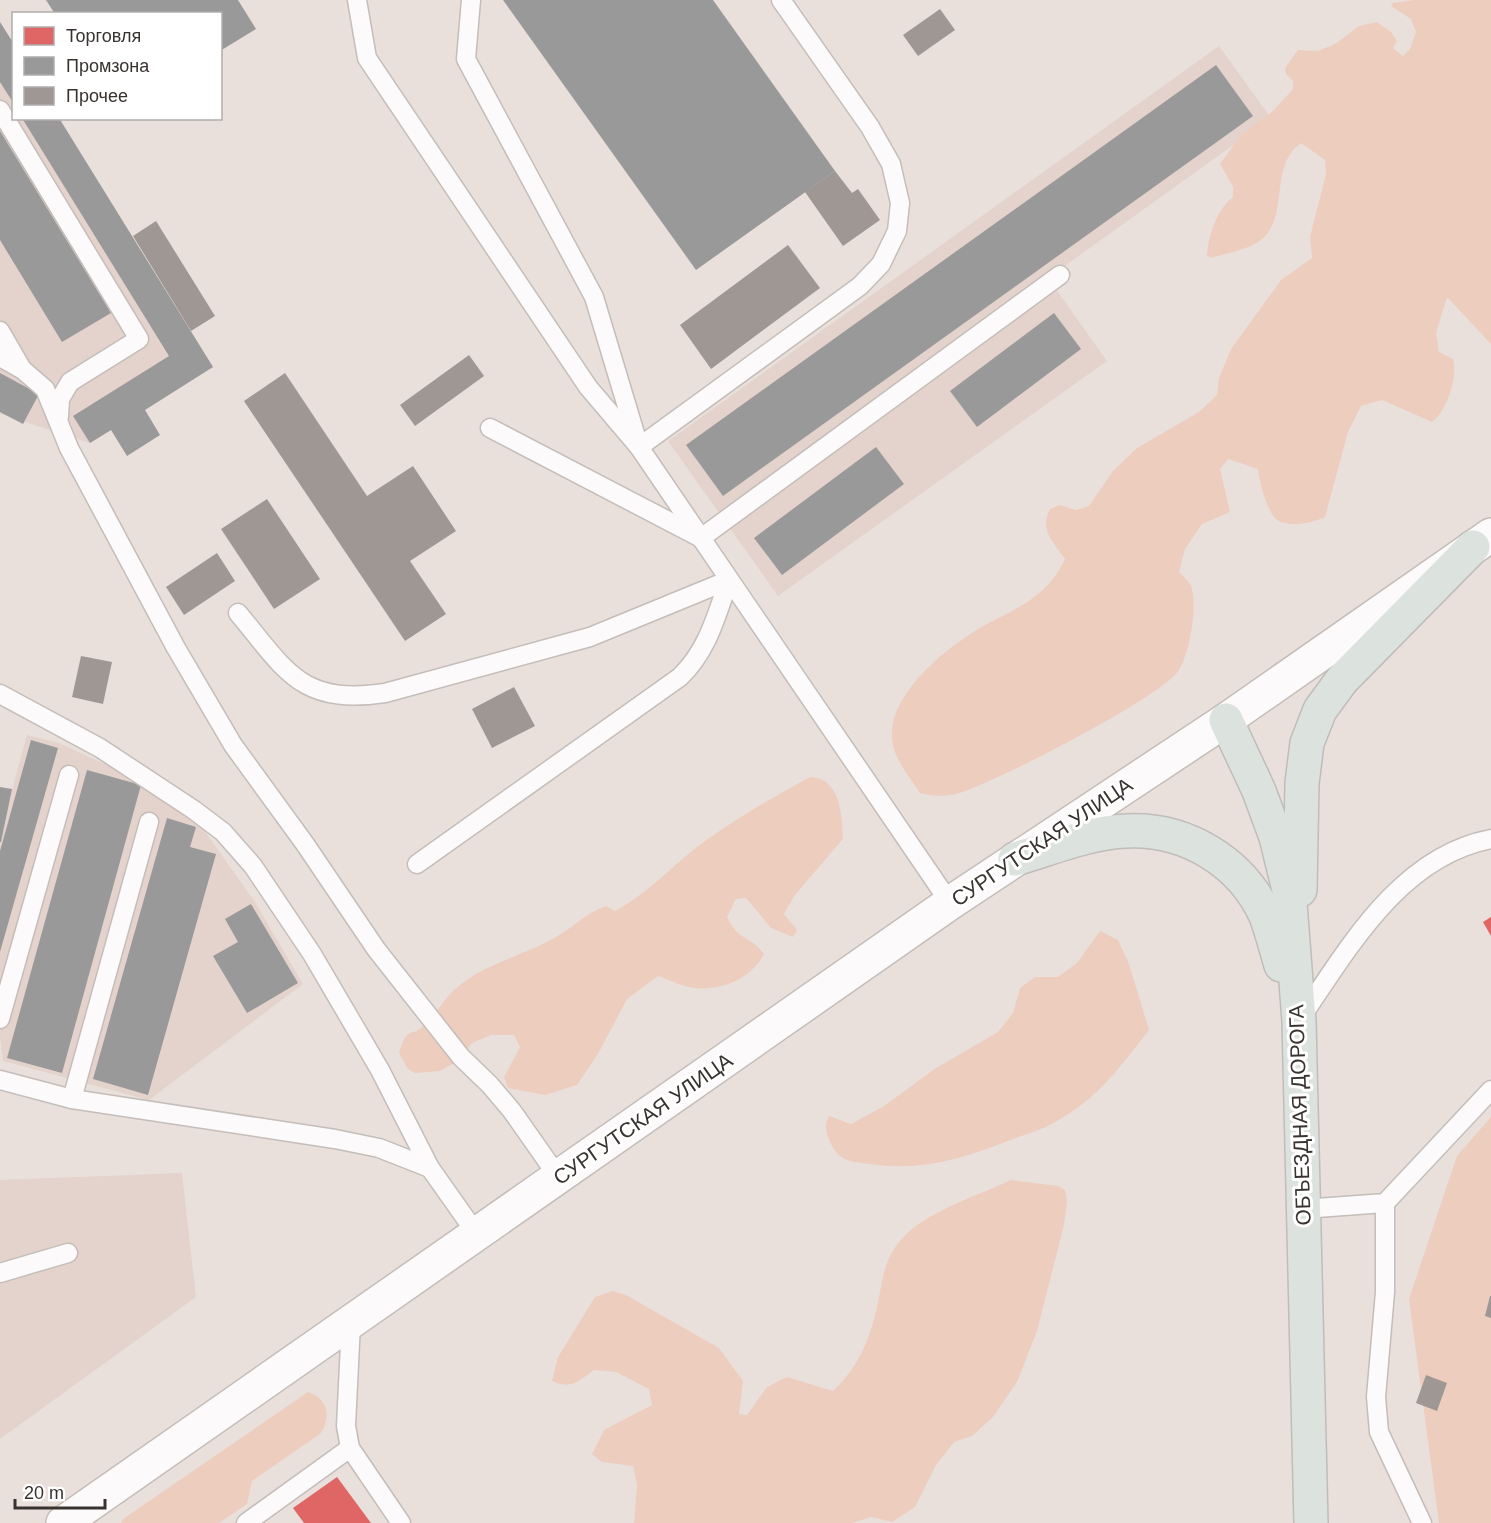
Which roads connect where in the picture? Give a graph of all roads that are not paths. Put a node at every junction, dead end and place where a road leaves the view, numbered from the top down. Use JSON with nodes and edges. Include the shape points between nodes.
{"nodes":[{"id":1,"x":357,"y":0,"type":"edge"},
{"id":2,"x":471,"y":0,"type":"edge"},
{"id":3,"x":782,"y":0,"type":"edge"},
{"id":4,"x":0,"y":110,"type":"edge"},
{"id":5,"x":1060,"y":275,"type":"dead end"},
{"id":6,"x":0,"y":331,"type":"edge"},
{"id":7,"x":0,"y":357,"type":"edge"},
{"id":8,"x":23,"y":370,"type":"junction"},
{"id":9,"x":59,"y":419,"type":"junction"},
{"id":10,"x":490,"y":428,"type":"dead end"},
{"id":11,"x":639,"y":447,"type":"junction"},
{"id":12,"x":700,"y":538,"type":"junction"},
{"id":13,"x":1482,"y":541,"type":"edge"},
{"id":14,"x":729,"y":580,"type":"junction"},
{"id":15,"x":238,"y":613,"type":"dead end"},
{"id":16,"x":0,"y":694,"type":"edge"},
{"id":17,"x":1226,"y":720,"type":"junction"},
{"id":18,"x":69,"y":775,"type":"dead end"},
{"id":19,"x":149,"y":822,"type":"dead end"},
{"id":20,"x":1491,"y":839,"type":"edge"},
{"id":21,"x":1015,"y":860,"type":"junction"},
{"id":22,"x":417,"y":864,"type":"dead end"},
{"id":23,"x":950,"y":903,"type":"junction"},
{"id":24,"x":0,"y":1018,"type":"edge"},
{"id":25,"x":1299,"y":1021,"type":"junction"},
{"id":26,"x":0,"y":1080,"type":"edge"},
{"id":27,"x":1491,"y":1090,"type":"edge"},
{"id":28,"x":72,"y":1099,"type":"junction"},
{"id":29,"x":430,"y":1168,"type":"junction"},
{"id":30,"x":559,"y":1178,"type":"junction"},
{"id":31,"x":1385,"y":1203,"type":"junction"},
{"id":32,"x":1303,"y":1209,"type":"junction"},
{"id":33,"x":478,"y":1236,"type":"junction"},
{"id":34,"x":68,"y":1253,"type":"dead end"},
{"id":35,"x":0,"y":1273,"type":"edge"},
{"id":36,"x":351,"y":1323,"type":"junction"},
{"id":37,"x":350,"y":1448,"type":"junction"},
{"id":38,"x":63,"y":1523,"type":"edge"},
{"id":39,"x":246,"y":1523,"type":"edge"},
{"id":40,"x":401,"y":1523,"type":"edge"},
{"id":41,"x":1311,"y":1523,"type":"edge"},
{"id":42,"x":1422,"y":1523,"type":"edge"}],
"edges":[{"from":1,"to":11,"type":"lane","via":[[367,58],[588,387]]},
{"from":2,"to":11,"type":"lane","via":[[466,58],[594,297]]},
{"from":3,"to":11,"type":"lane","via":[[891,164],[900,203],[897,231],[881,264],[860,286]]},
{"from":4,"to":9,"type":"lane","via":[[139,339],[70,382],[60,399]]},
{"from":5,"to":12,"type":"lane"},
{"from":6,"to":8,"type":"lane"},
{"from":7,"to":8,"type":"lane"},
{"from":8,"to":9,"type":"lane","via":[[45,389]]},
{"from":9,"to":30,"type":"lane","via":[[69,448],[176,648],[233,745],[376,949],[461,1057],[512,1111]]},
{"from":10,"to":12,"type":"lane"},
{"from":11,"to":12,"type":"lane"},
{"from":12,"to":14,"type":"lane"},
{"from":13,"to":17,"type":"main road","name":"СУРГУТСКАЯ УЛИЦА"},
{"from":13,"to":25,"type":"main road","via":[[1342,680],[1320,710],[1307,743],[1302,783]]},
{"from":14,"to":15,"type":"lane","via":[[590,637],[360,697],[338,696],[300,683],[287,673]]},
{"from":14,"to":22,"type":"lane","via":[[706,645],[680,677]]},
{"from":14,"to":23,"type":"lane"},
{"from":16,"to":29,"type":"lane","via":[[100,748],[194,810],[230,840],[253,866],[312,954],[380,1070]]},
{"from":17,"to":21,"type":"main road","name":"СУРГУТСКАЯ УЛИЦА"},
{"from":17,"to":25,"type":"main road","name":"ОБЪЕЗДНАЯ ДОРОГА","via":[[1259,791],[1286,879]]},
{"from":18,"to":24,"type":"lane"},
{"from":19,"to":28,"type":"lane"},
{"from":20,"to":25,"type":"lane","via":[[1470,843],[1429,865],[1390,898],[1353,942]]},
{"from":21,"to":23,"type":"main road","name":"СУРГУТСКАЯ УЛИЦА"},
{"from":21,"to":25,"type":"main road","via":[[1125,831],[1166,833],[1201,846],[1230,866],[1251,889],[1266,917]]},
{"from":23,"to":30,"type":"main road","name":"СУРГУТСКАЯ УЛИЦА"},
{"from":25,"to":32,"type":"main road","name":"ОБЪЕЗДНАЯ ДОРОГА"},
{"from":26,"to":28,"type":"lane"},
{"from":27,"to":31,"type":"lane"},
{"from":28,"to":29,"type":"lane","via":[[335,1139],[379,1148]]},
{"from":29,"to":33,"type":"lane"},
{"from":30,"to":33,"type":"main road","name":"СУРГУТСКАЯ УЛИЦА"},
{"from":31,"to":32,"type":"lane"},
{"from":31,"to":42,"type":"lane","via":[[1385,1292],[1376,1397],[1379,1432]]},
{"from":32,"to":41,"type":"main road","name":"ОБЪЕЗДНАЯ ДОРОГА"},
{"from":33,"to":36,"type":"main road","name":"СУРГУТСКАЯ УЛИЦА"},
{"from":34,"to":35,"type":"lane"},
{"from":36,"to":37,"type":"lane","via":[[346,1426]]},
{"from":36,"to":38,"type":"main road","name":"СУРГУТСКАЯ УЛИЦА"},
{"from":37,"to":39,"type":"lane"},
{"from":37,"to":40,"type":"lane"}]}
